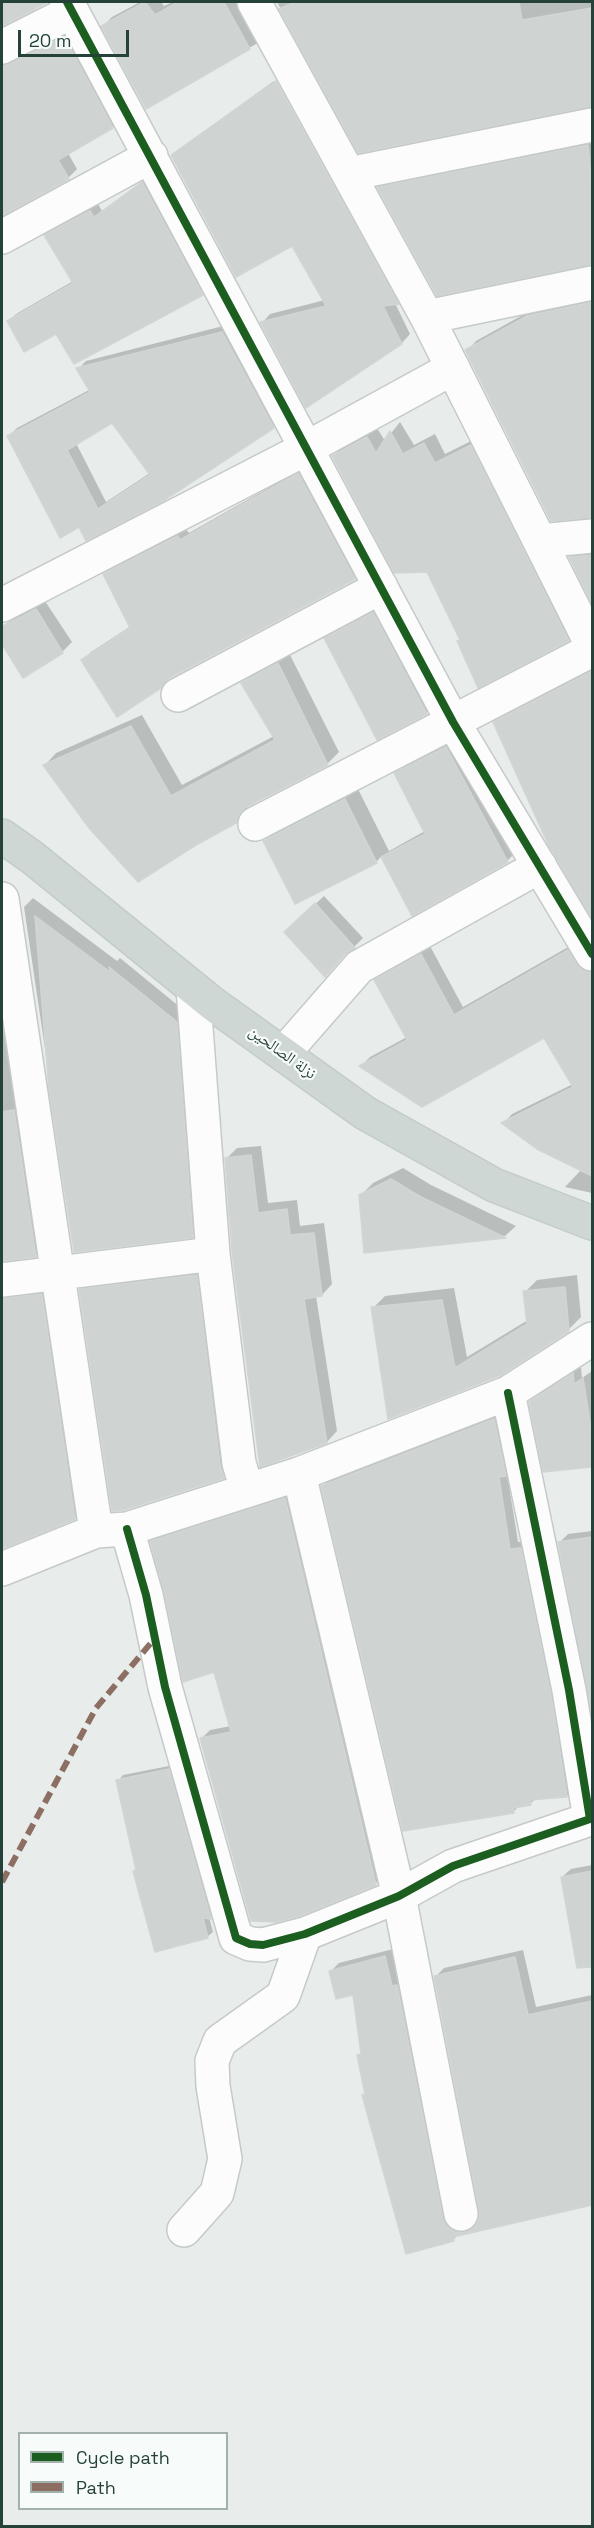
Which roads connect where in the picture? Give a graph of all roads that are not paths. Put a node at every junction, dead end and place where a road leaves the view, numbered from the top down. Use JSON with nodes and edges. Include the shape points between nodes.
{"nodes":[{"id":1,"x":254,"y":2,"type":"edge"},
{"id":2,"x":69,"y":7,"type":"edge"},
{"id":3,"x":2,"y":47,"type":"edge"},
{"id":4,"x":592,"y":125,"type":"edge"},
{"id":5,"x":151,"y":156,"type":"junction"},
{"id":6,"x":349,"y":174,"type":"junction"},
{"id":7,"x":2,"y":237,"type":"edge"},
{"id":8,"x":592,"y":283,"type":"edge"},
{"id":9,"x":427,"y":317,"type":"junction"},
{"id":10,"x":453,"y":368,"type":"junction"},
{"id":11,"x":307,"y":448,"type":"junction"},
{"id":12,"x":592,"y":536,"type":"edge"},
{"id":13,"x":540,"y":541,"type":"junction"},
{"id":14,"x":381,"y":586,"type":"junction"},
{"id":15,"x":2,"y":605,"type":"edge"},
{"id":16,"x":592,"y":645,"type":"edge"},
{"id":17,"x":592,"y":650,"type":"edge"},
{"id":18,"x":178,"y":695,"type":"dead end"},
{"id":19,"x":453,"y":722,"type":"junction"},
{"id":20,"x":255,"y":824,"type":"dead end"},
{"id":21,"x":2,"y":836,"type":"edge"},
{"id":22,"x":540,"y":866,"type":"junction"},
{"id":23,"x":2,"y":899,"type":"edge"},
{"id":24,"x":592,"y":954,"type":"edge"},
{"id":25,"x":193,"y":988,"type":"junction"},
{"id":26,"x":283,"y":1054,"type":"junction"},
{"id":27,"x":592,"y":1223,"type":"edge"},
{"id":28,"x":213,"y":1254,"type":"junction"},
{"id":29,"x":57,"y":1272,"type":"junction"},
{"id":30,"x":2,"y":1280,"type":"edge"},
{"id":31,"x":592,"y":1339,"type":"edge"},
{"id":32,"x":508,"y":1394,"type":"junction"},
{"id":33,"x":298,"y":1474,"type":"junction"},
{"id":34,"x":247,"y":1490,"type":"junction"},
{"id":35,"x":112,"y":1530,"type":"junction"},
{"id":36,"x":2,"y":1569,"type":"edge"},
{"id":37,"x":591,"y":1823,"type":"edge"},
{"id":38,"x":399,"y":1896,"type":"junction"},
{"id":39,"x":305,"y":1934,"type":"junction"},
{"id":40,"x":461,"y":2214,"type":"dead end"},
{"id":41,"x":184,"y":2230,"type":"dead end"}],
"edges":[{"from":1,"to":6,"type":"street"},
{"from":2,"to":3,"type":"street"},
{"from":2,"to":5,"type":"street"},
{"from":4,"to":6,"type":"street"},
{"from":5,"to":7,"type":"street"},
{"from":5,"to":11,"type":"street"},
{"from":6,"to":9,"type":"street"},
{"from":8,"to":9,"type":"street"},
{"from":9,"to":10,"type":"street"},
{"from":10,"to":11,"type":"street"},
{"from":10,"to":13,"type":"street"},
{"from":11,"to":14,"type":"street"},
{"from":11,"to":15,"type":"street"},
{"from":12,"to":13,"type":"street"},
{"from":13,"to":16,"type":"street"},
{"from":14,"to":18,"type":"street"},
{"from":14,"to":19,"type":"street"},
{"from":17,"to":19,"type":"street"},
{"from":19,"to":20,"type":"street"},
{"from":19,"to":22,"type":"street"},
{"from":21,"to":25,"type":"main road","name":"نزلة الصالحين"},
{"from":22,"to":24,"type":"street"},
{"from":22,"to":26,"type":"street","via":[[360,967]]},
{"from":23,"to":29,"type":"street"},
{"from":25,"to":26,"type":"main road","name":"نزلة الصالحين"},
{"from":25,"to":28,"type":"street"},
{"from":26,"to":27,"type":"main road","name":"نزلة الصالحين","via":[[365,1113],[494,1185]]},
{"from":28,"to":29,"type":"street"},
{"from":28,"to":34,"type":"street","via":[[239,1463]]},
{"from":29,"to":30,"type":"street"},
{"from":29,"to":35,"type":"street"},
{"from":31,"to":32,"type":"street"},
{"from":32,"to":33,"type":"street"},
{"from":32,"to":37,"type":"street"},
{"from":33,"to":34,"type":"street"},
{"from":33,"to":38,"type":"street"},
{"from":34,"to":35,"type":"street"},
{"from":35,"to":36,"type":"street"},
{"from":35,"to":39,"type":"street","via":[[146,1595],[165,1688],[236,1938],[263,1945]]},
{"from":37,"to":38,"type":"street","via":[[453,1866]]},
{"from":38,"to":39,"type":"street"},
{"from":38,"to":40,"type":"street"},
{"from":39,"to":41,"type":"street","via":[[283,1995],[220,2041],[212,2061],[213,2086],[225,2159],[217,2193]]}]}
